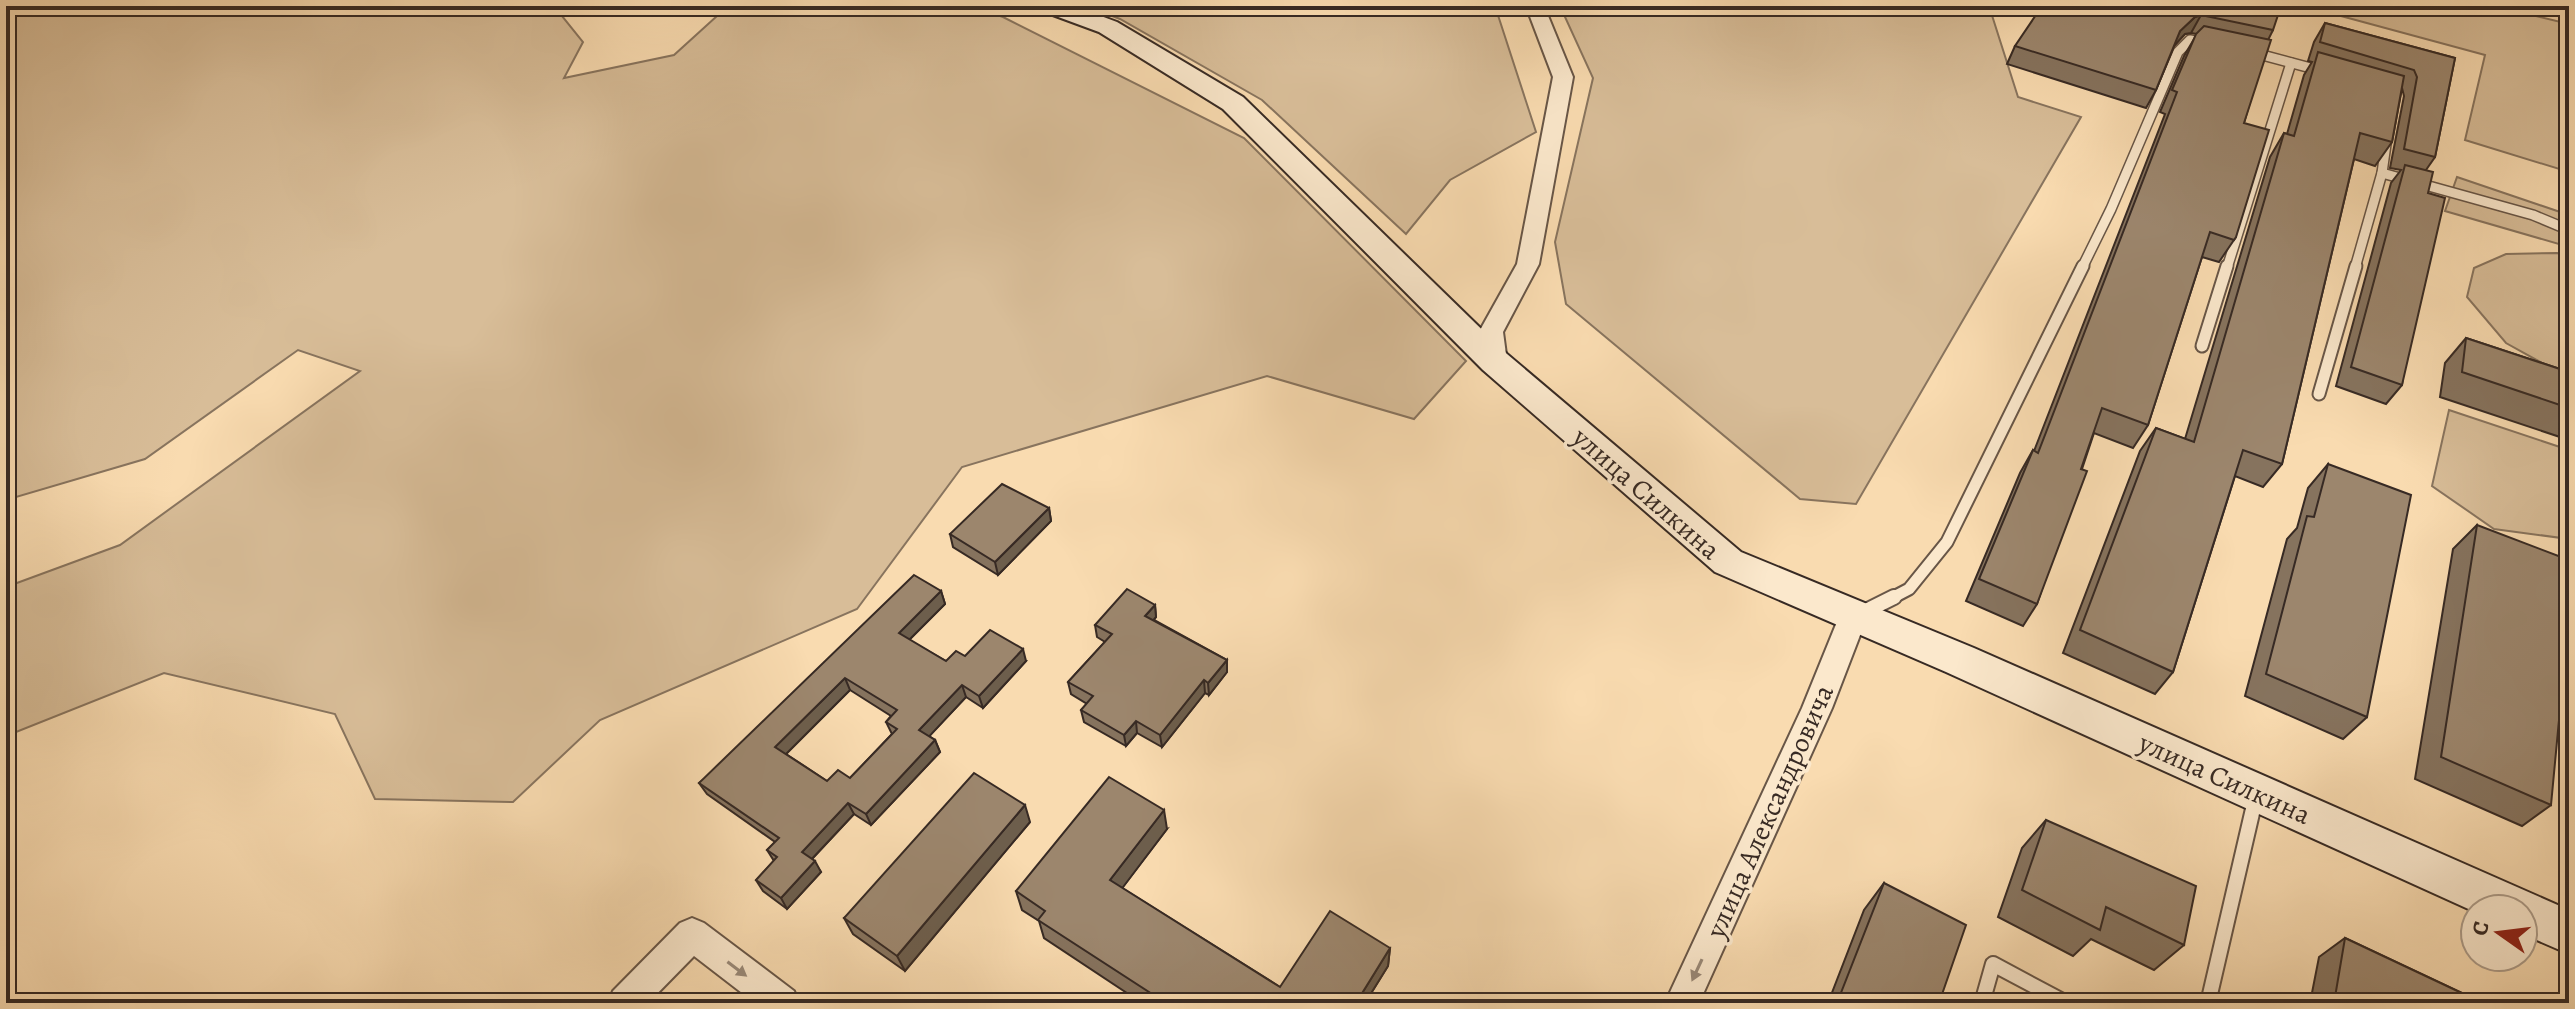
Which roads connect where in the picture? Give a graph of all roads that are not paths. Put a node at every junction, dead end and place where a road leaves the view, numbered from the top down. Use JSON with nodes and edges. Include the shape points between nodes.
{"nodes":[{"id":1,"x":1051,"y":6,"type":"edge"},
{"id":2,"x":1535,"y":6,"type":"edge"},
{"id":3,"x":2215,"y":45,"type":"edge"},
{"id":4,"x":2239,"y":49,"type":"edge"},
{"id":5,"x":2291,"y":63,"type":"junction"},
{"id":6,"x":2341,"y":77,"type":"edge"},
{"id":7,"x":2388,"y":128,"type":"edge"},
{"id":8,"x":2382,"y":173,"type":"junction"},
{"id":9,"x":2569,"y":230,"type":"edge"},
{"id":10,"x":2202,"y":346,"type":"dead end"},
{"id":11,"x":1495,"y":362,"type":"junction"},
{"id":12,"x":2319,"y":394,"type":"dead end"},
{"id":13,"x":1853,"y":617,"type":"junction"},
{"id":14,"x":2257,"y":793,"type":"junction"},
{"id":15,"x":2481,"y":893,"type":"edge"},
{"id":16,"x":2539,"y":919,"type":"edge"},
{"id":17,"x":2569,"y":932,"type":"edge"},
{"id":18,"x":625,"y":1003,"type":"edge"},
{"id":19,"x":782,"y":1003,"type":"edge"},
{"id":20,"x":1682,"y":1003,"type":"edge"},
{"id":21,"x":1982,"y":1003,"type":"edge"},
{"id":22,"x":2066,"y":1003,"type":"edge"},
{"id":23,"x":2208,"y":1003,"type":"edge"}],
"edges":[{"from":1,"to":11,"type":"main road","name":"улица Силкина","via":[[1108,27],[1233,103]]},
{"from":2,"to":11,"type":"street","via":[[1563,77],[1528,264],[1491,332]]},
{"from":3,"to":13,"type":"lane","via":[[2190,40],[2178,52],[2111,209],[1947,542],[1909,589]]},
{"from":4,"to":5,"type":"lane"},
{"from":5,"to":6,"type":"lane"},
{"from":5,"to":10,"type":"lane"},
{"from":7,"to":8,"type":"lane"},
{"from":8,"to":9,"type":"lane"},
{"from":8,"to":12,"type":"lane"},
{"from":11,"to":13,"type":"main road","name":"улица Силкина","via":[[1728,562]]},
{"from":13,"to":14,"type":"main road","name":"улица Силкина"},
{"from":13,"to":20,"type":"street","name":"улица Александровича","one_way":true},
{"from":14,"to":15,"type":"main road","name":"улица Силкина"},
{"from":14,"to":23,"type":"lane"},
{"from":16,"to":17,"type":"main road"},
{"from":18,"to":19,"type":"street","one_way":true,"via":[[692,934]]},
{"from":21,"to":22,"type":"lane","via":[[1993,964]]}]}
